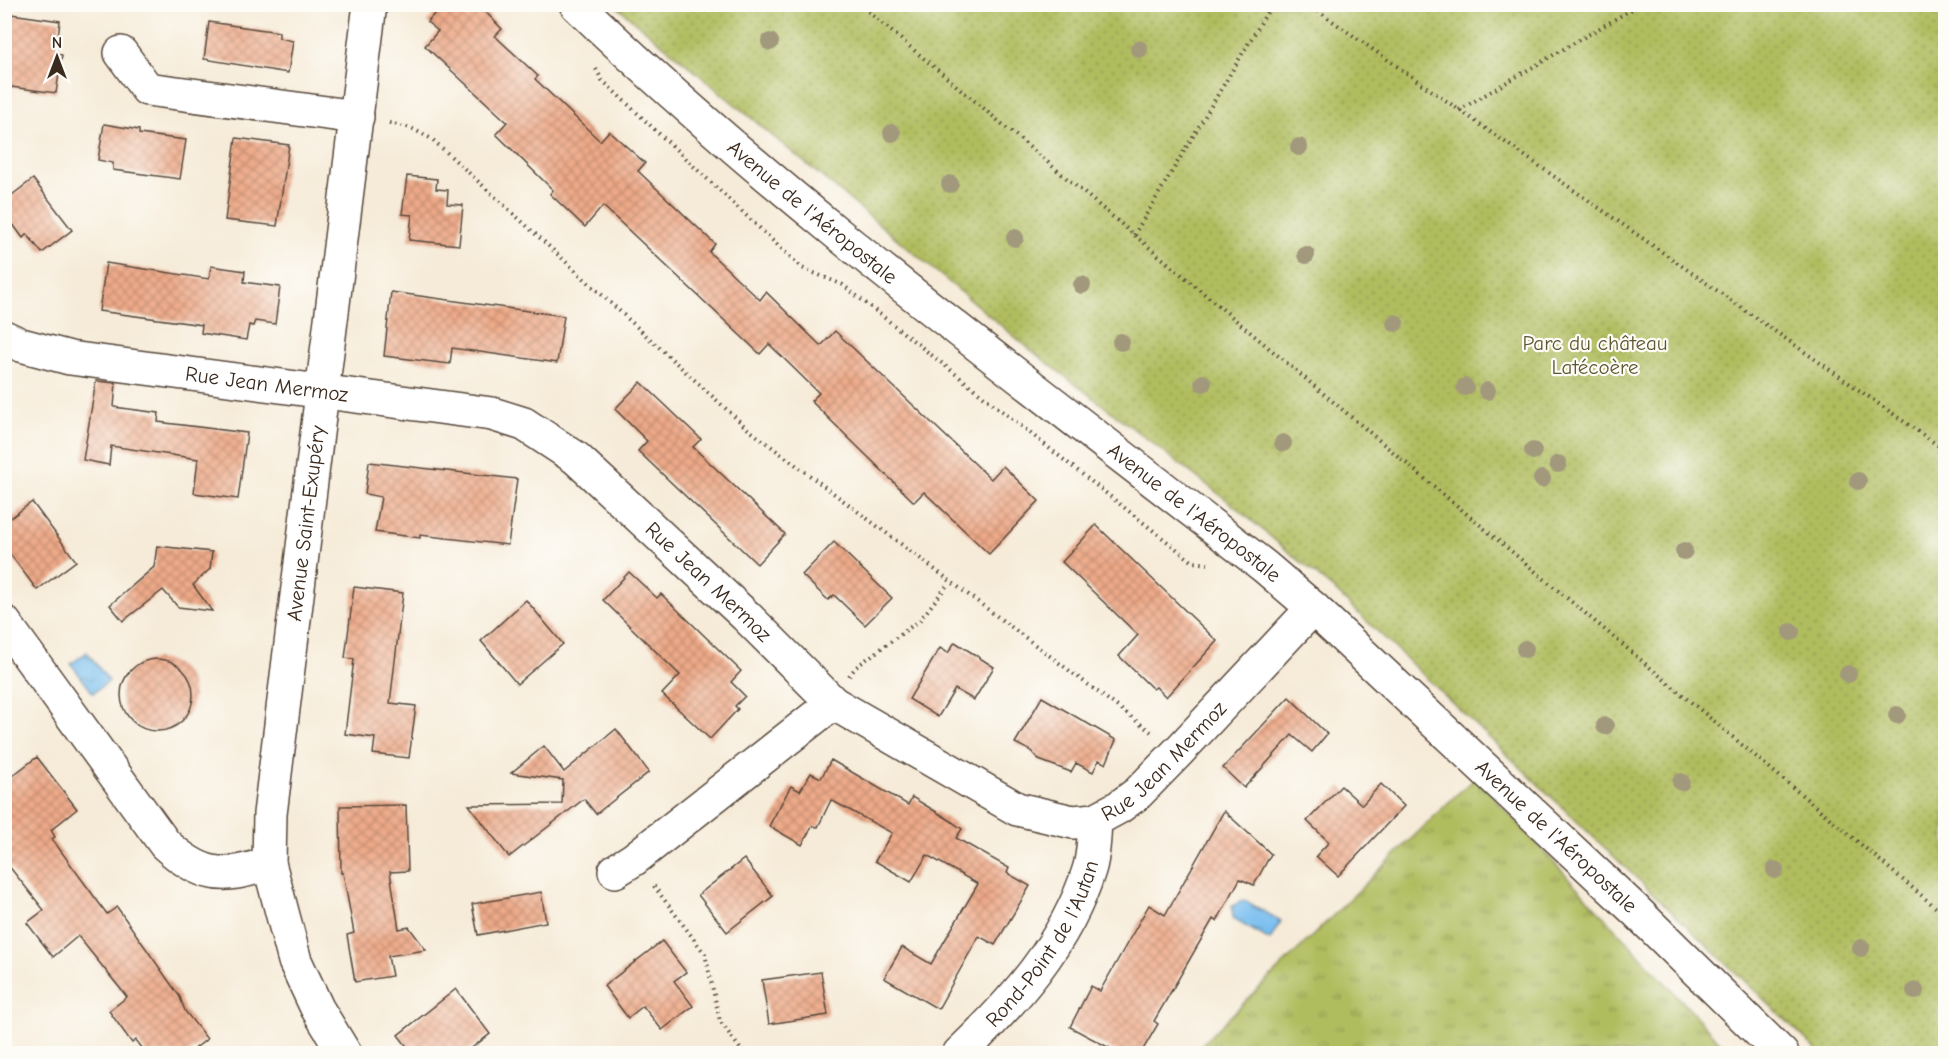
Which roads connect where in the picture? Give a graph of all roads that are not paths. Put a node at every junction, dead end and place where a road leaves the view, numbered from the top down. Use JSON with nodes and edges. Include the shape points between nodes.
{"nodes":[{"id":1,"x":370,"y":4,"type":"edge"},
{"id":2,"x":576,"y":4,"type":"edge"},
{"id":3,"x":121,"y":53,"type":"dead end"},
{"id":4,"x":357,"y":117,"type":"junction"},
{"id":5,"x":4,"y":337,"type":"edge"},
{"id":6,"x":321,"y":393,"type":"junction"},
{"id":7,"x":1313,"y":608,"type":"junction"},
{"id":8,"x":4,"y":622,"type":"edge"},
{"id":9,"x":833,"y":703,"type":"junction"},
{"id":10,"x":1095,"y":820,"type":"junction"},
{"id":11,"x":269,"y":862,"type":"junction"},
{"id":12,"x":624,"y":865,"type":"road end"},
{"id":13,"x":345,"y":1053,"type":"edge"},
{"id":14,"x":958,"y":1053,"type":"edge"},
{"id":15,"x":1782,"y":1053,"type":"edge"}],
"edges":[{"from":1,"to":4,"type":"street","name":"Avenue Saint-Exupéry"},
{"from":2,"to":7,"type":"street","name":"Avenue de l'Aéropostale","via":[[720,133],[883,269]]},
{"from":3,"to":4,"type":"street","via":[[147,89]]},
{"from":4,"to":6,"type":"street","name":"Avenue Saint-Exupéry"},
{"from":5,"to":6,"type":"street","name":"Rue Jean Mermoz","via":[[70,358]]},
{"from":6,"to":9,"type":"street","name":"Rue Jean Mermoz","via":[[492,414],[524,424],[550,439],[585,465]]},
{"from":6,"to":11,"type":"street","name":"Avenue Saint-Exupéry","via":[[272,792]]},
{"from":7,"to":10,"type":"street","name":"Rue Jean Mermoz","via":[[1138,793]]},
{"from":7,"to":15,"type":"street","name":"Avenue de l'Aéropostale"},
{"from":8,"to":11,"type":"street","via":[[165,844],[188,864],[220,873],[246,871]]},
{"from":9,"to":10,"type":"street","name":"Rue Jean Mermoz","via":[[1017,809],[1073,822]]},
{"from":9,"to":12,"type":"street"},
{"from":10,"to":14,"type":"street","name":"Rond-Point de l'Autan","via":[[1090,868],[1071,917],[1032,976],[995,1019]]},
{"from":11,"to":13,"type":"street","name":"Avenue Saint-Exupéry","via":[[295,961],[317,1008]]}]}
